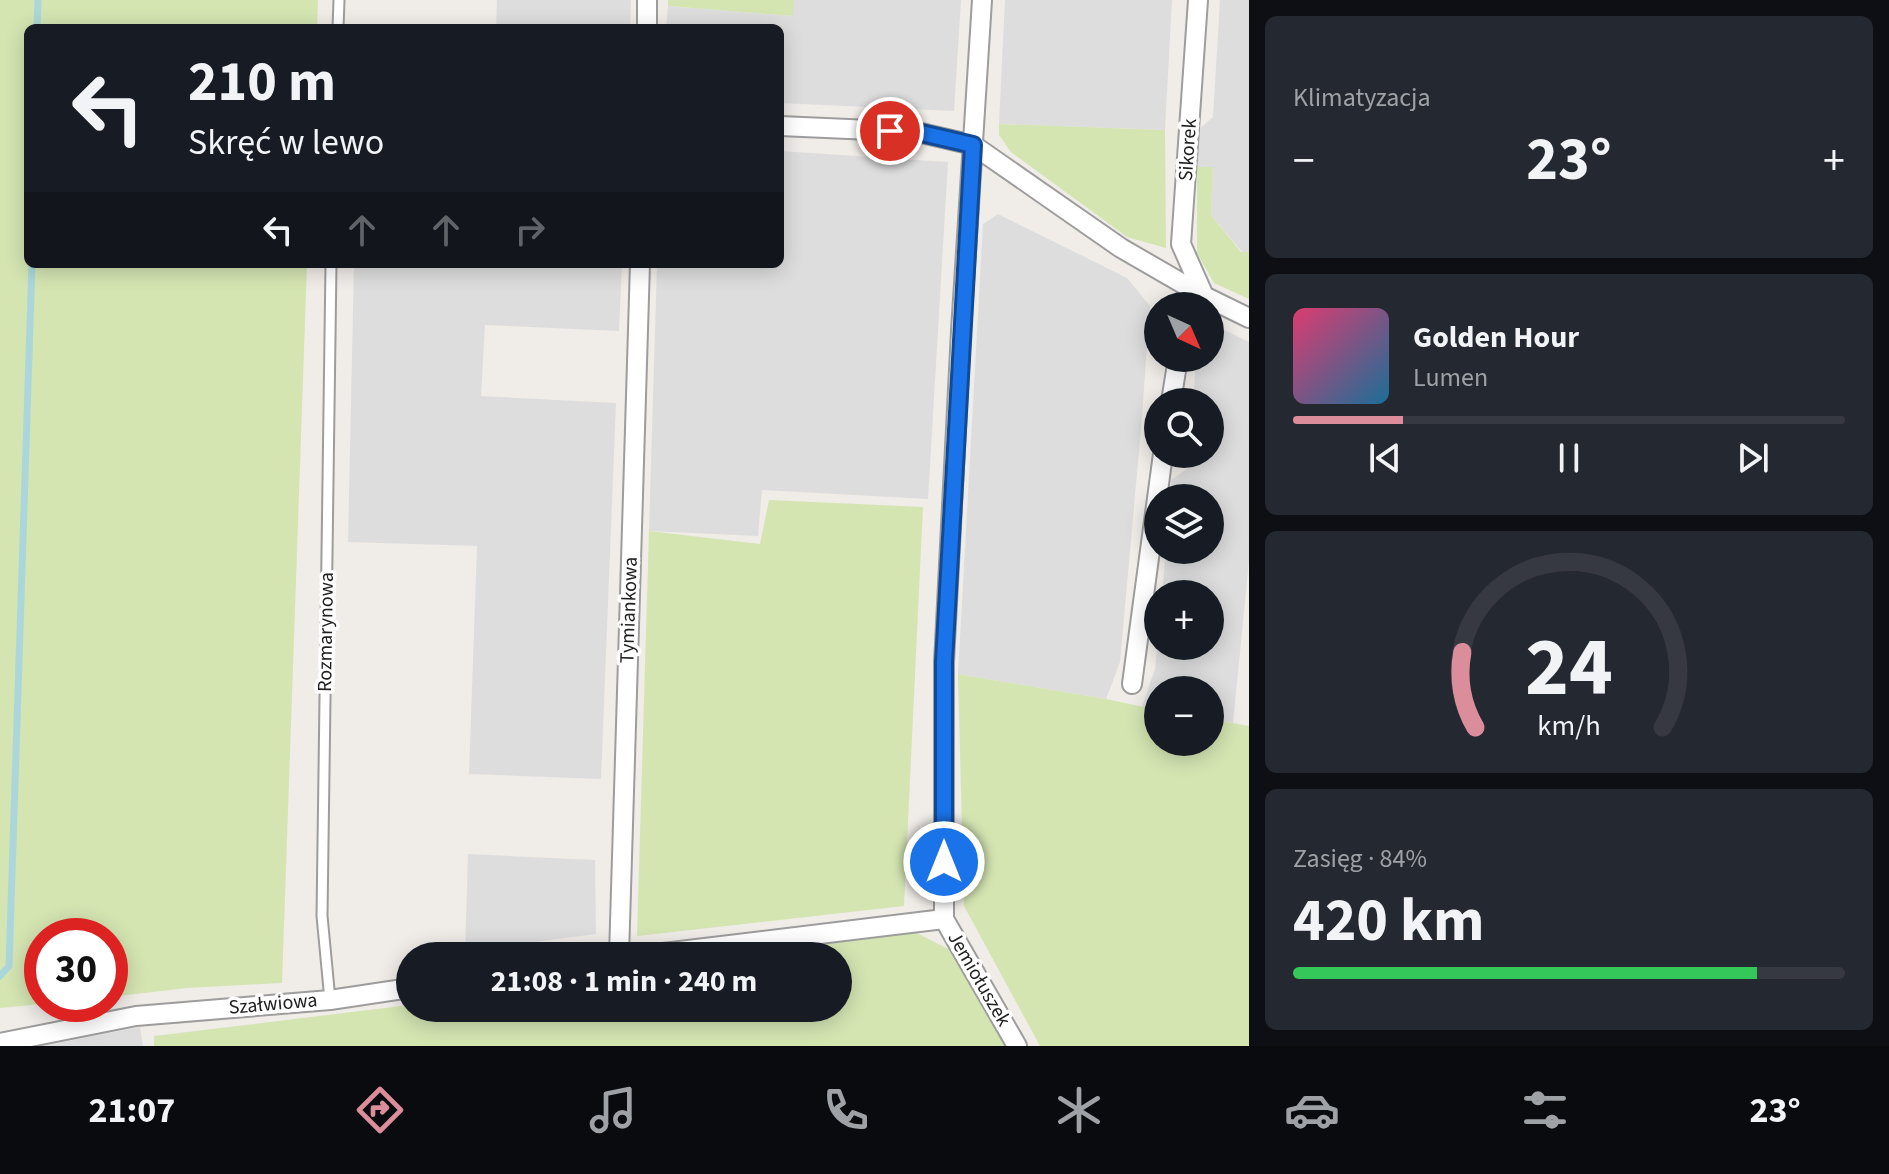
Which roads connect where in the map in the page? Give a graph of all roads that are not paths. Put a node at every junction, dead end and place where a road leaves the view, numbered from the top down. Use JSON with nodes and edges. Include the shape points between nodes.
{"nodes":[{"id":1,"x":339,"y":0,"type":"edge"},
{"id":2,"x":647,"y":0,"type":"edge"},
{"id":3,"x":982,"y":0,"type":"edge"},
{"id":4,"x":1198,"y":0,"type":"edge"},
{"id":5,"x":338,"y":24,"type":"edge"},
{"id":6,"x":647,"y":24,"type":"edge"},
{"id":7,"x":784,"y":126,"type":"edge"},
{"id":8,"x":973,"y":145,"type":"junction"},
{"id":9,"x":331,"y":268,"type":"edge"},
{"id":10,"x":640,"y":268,"type":"edge"},
{"id":11,"x":1187,"y":292,"type":"edge"},
{"id":12,"x":1197,"y":292,"type":"edge"},
{"id":13,"x":1224,"y":309,"type":"edge"},
{"id":14,"x":1249,"y":318,"type":"edge"},
{"id":15,"x":1161,"y":468,"type":"edge"},
{"id":16,"x":1132,"y":684,"type":"dead end"},
{"id":17,"x":944,"y":919,"type":"junction"},
{"id":18,"x":619,"y":942,"type":"edge"},
{"id":19,"x":754,"y":942,"type":"edge"},
{"id":20,"x":396,"y":990,"type":"edge"},
{"id":21,"x":330,"y":1000,"type":"junction"},
{"id":22,"x":0,"y":1043,"type":"edge"},
{"id":23,"x":1017,"y":1046,"type":"edge"}],
"edges":[{"from":1,"to":5,"type":"lane"},
{"from":2,"to":6,"type":"street"},
{"from":3,"to":8,"type":"street","name":"Jemiołuszek"},
{"from":4,"to":12,"type":"street","name":"Sikorek","via":[[1181,244]]},
{"from":7,"to":8,"type":"street","via":[[917,132]]},
{"from":8,"to":11,"type":"street"},
{"from":8,"to":17,"type":"street","name":"Jemiołuszek","via":[[944,662]]},
{"from":9,"to":21,"type":"lane","name":"Rozmarynowa","via":[[322,916]]},
{"from":10,"to":18,"type":"street","name":"Tymiankowa"},
{"from":13,"to":14,"type":"street"},
{"from":15,"to":16,"type":"street"},
{"from":17,"to":19,"type":"street"},
{"from":17,"to":23,"type":"street","name":"Jemiołuszek"},
{"from":20,"to":21,"type":"street","name":"Szałwiowa"},
{"from":21,"to":22,"type":"street","name":"Szałwiowa","via":[[136,1016]]}]}
